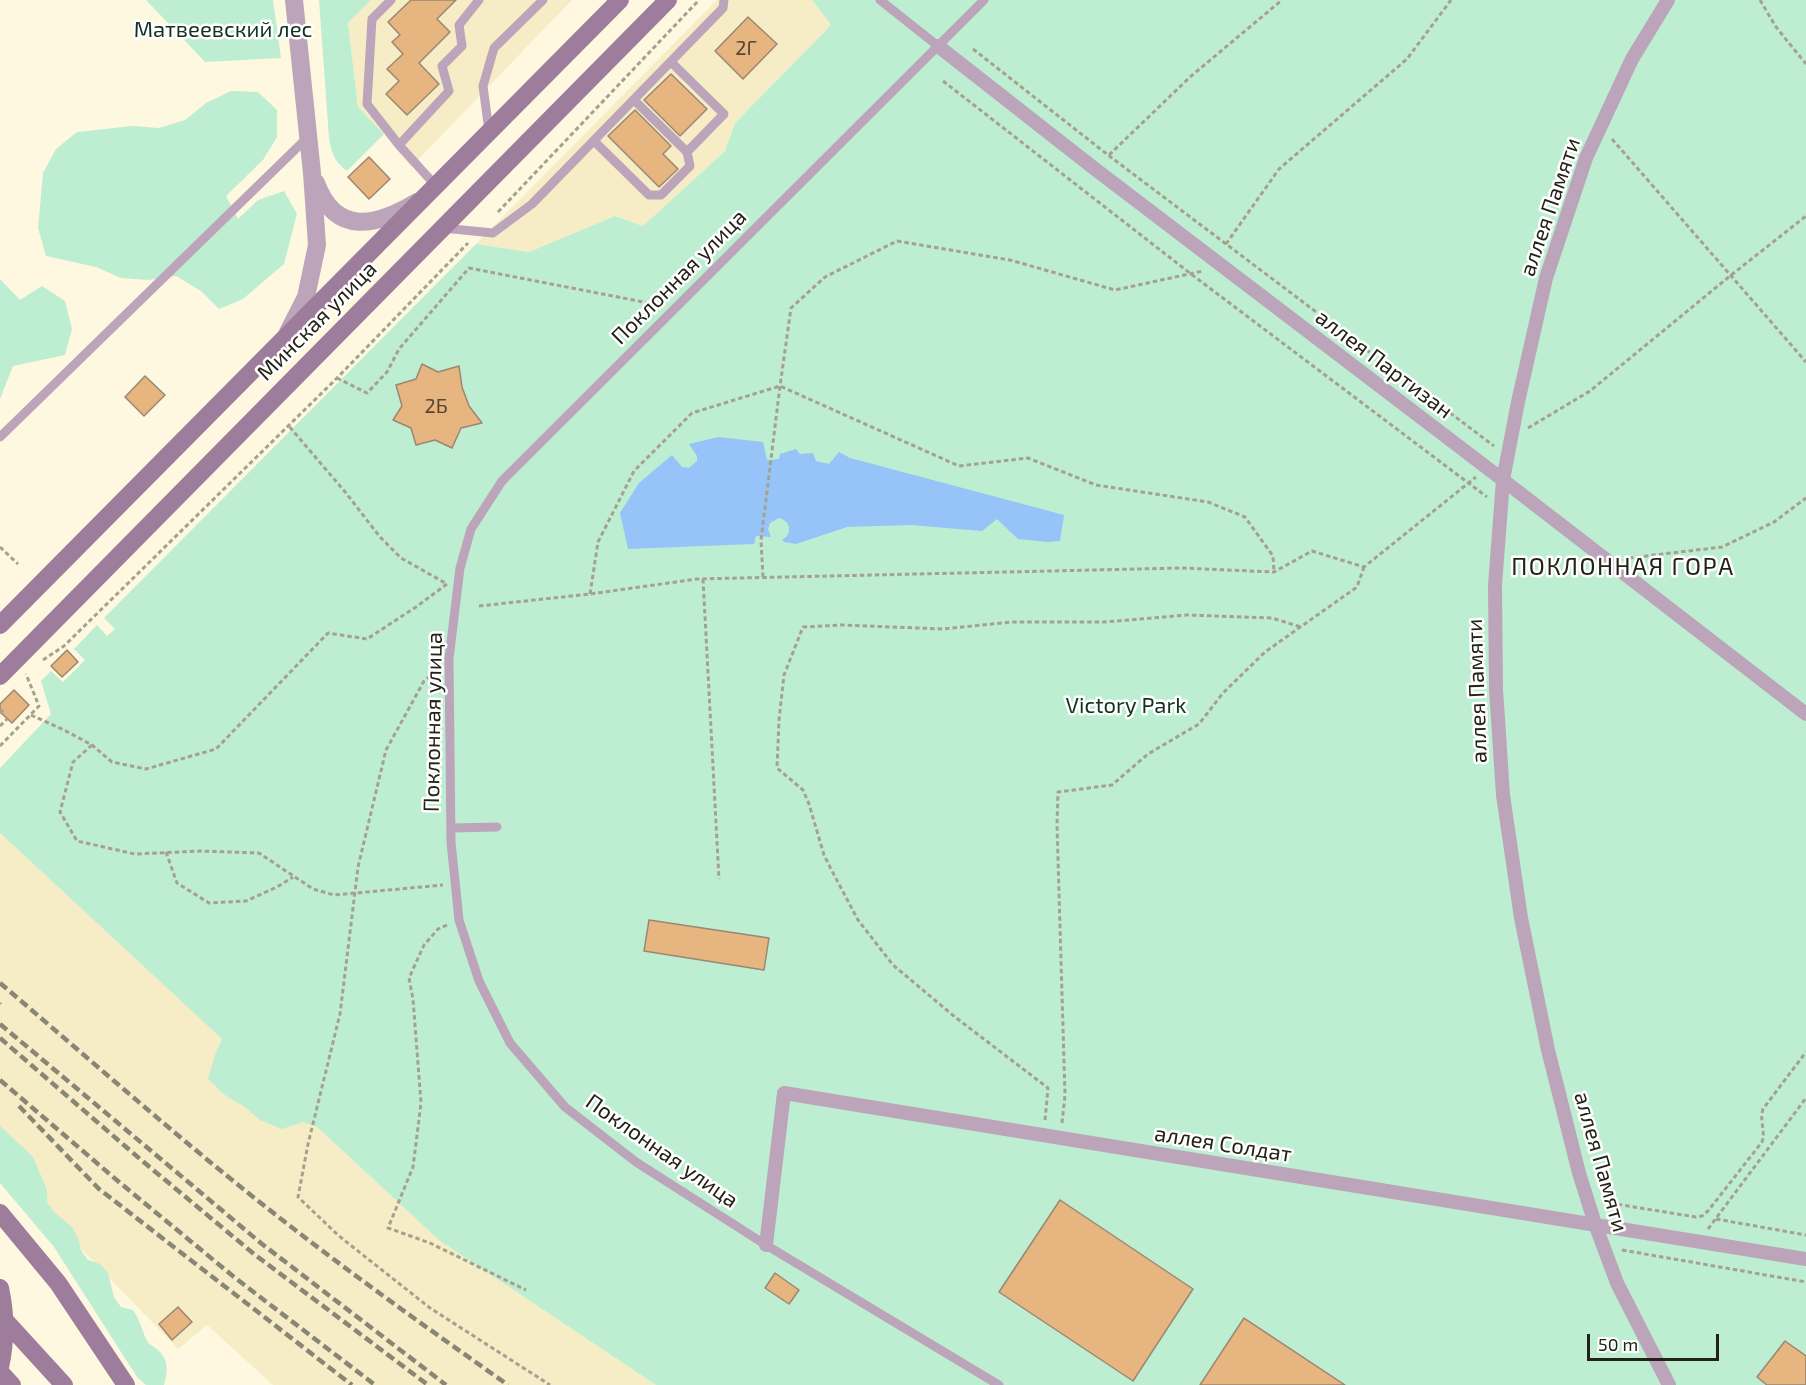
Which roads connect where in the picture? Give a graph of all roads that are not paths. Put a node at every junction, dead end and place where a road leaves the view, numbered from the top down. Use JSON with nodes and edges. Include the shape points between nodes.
{"nodes":[{"id":1,"x":294,"y":0,"type":"edge"},
{"id":2,"x":390,"y":0,"type":"edge"},
{"id":3,"x":479,"y":0,"type":"edge"},
{"id":4,"x":543,"y":0,"type":"edge"},
{"id":5,"x":620,"y":0,"type":"edge"},
{"id":6,"x":668,"y":0,"type":"edge"},
{"id":7,"x":724,"y":0,"type":"edge"},
{"id":8,"x":880,"y":0,"type":"edge"},
{"id":9,"x":984,"y":0,"type":"edge"},
{"id":10,"x":1668,"y":0,"type":"edge"},
{"id":11,"x":938,"y":46,"type":"junction"},
{"id":12,"x":671,"y":62,"type":"junction"},
{"id":13,"x":634,"y":100,"type":"junction"},
{"id":14,"x":489,"y":132,"type":"junction"},
{"id":15,"x":308,"y":137,"type":"junction"},
{"id":16,"x":594,"y":141,"type":"junction"},
{"id":17,"x":399,"y":145,"type":"junction"},
{"id":18,"x":687,"y":152,"type":"junction"},
{"id":19,"x":312,"y":173,"type":"junction"},
{"id":20,"x":430,"y":192,"type":"junction"},
{"id":21,"x":443,"y":228,"type":"junction"},
{"id":22,"x":285,"y":338,"type":"junction"},
{"id":23,"x":0,"y":436,"type":"edge"},
{"id":24,"x":1503,"y":480,"type":"junction"},
{"id":25,"x":0,"y":625,"type":"edge"},
{"id":26,"x":0,"y":676,"type":"edge"},
{"id":27,"x":1806,"y":714,"type":"edge"},
{"id":28,"x":497,"y":827,"type":"dead end"},
{"id":29,"x":451,"y":828,"type":"junction"},
{"id":30,"x":0,"y":1213,"type":"edge"},
{"id":31,"x":1595,"y":1224,"type":"junction"},
{"id":32,"x":766,"y":1245,"type":"junction"},
{"id":33,"x":1806,"y":1259,"type":"edge"},
{"id":34,"x":0,"y":1288,"type":"edge"},
{"id":35,"x":0,"y":1315,"type":"edge"},
{"id":36,"x":0,"y":1366,"type":"edge"},
{"id":37,"x":0,"y":1372,"type":"edge"},
{"id":38,"x":12,"y":1385,"type":"edge"},
{"id":39,"x":64,"y":1385,"type":"edge"},
{"id":40,"x":126,"y":1385,"type":"edge"},
{"id":41,"x":999,"y":1385,"type":"edge"},
{"id":42,"x":1669,"y":1385,"type":"edge"}],
"edges":[{"from":1,"to":15,"type":"street"},
{"from":2,"to":17,"type":"lane","via":[[372,19],[367,104]]},
{"from":3,"to":17,"type":"lane","via":[[459,25],[462,46],[442,66],[449,91]]},
{"from":4,"to":14,"type":"lane","via":[[494,48],[483,86]]},
{"from":5,"to":14,"type":"main road","name":"Минская улица"},
{"from":6,"to":21,"type":"main road","name":"Минская улица"},
{"from":7,"to":12,"type":"lane","via":[[723,8]]},
{"from":8,"to":11,"type":"lane"},
{"from":9,"to":11,"type":"lane","name":"Поклонная улица"},
{"from":10,"to":24,"type":"street","name":"аллея Памяти","via":[[1632,59],[1586,158],[1546,278]]},
{"from":11,"to":24,"type":"street","name":"аллея Партизан"},
{"from":11,"to":29,"type":"lane","name":"Поклонная улица","via":[[502,481],[471,529],[460,568],[449,659]]},
{"from":12,"to":13,"type":"lane"},
{"from":12,"to":18,"type":"lane","via":[[724,114]]},
{"from":13,"to":16,"type":"lane"},
{"from":13,"to":18,"type":"lane"},
{"from":14,"to":20,"type":"main road","name":"Минская улица"},
{"from":15,"to":19,"type":"street"},
{"from":15,"to":23,"type":"lane"},
{"from":16,"to":18,"type":"lane","via":[[649,195],[661,195],[690,166]]},
{"from":16,"to":21,"type":"lane","via":[[532,204],[493,233]]},
{"from":17,"to":20,"type":"lane"},
{"from":19,"to":20,"type":"street","via":[[321,198],[334,213],[361,223],[401,212]]},
{"from":19,"to":22,"type":"street","via":[[317,245],[306,297]]},
{"from":20,"to":22,"type":"main road","name":"Минская улица"},
{"from":21,"to":26,"type":"main road","name":"Минская улица"},
{"from":22,"to":25,"type":"main road","name":"Минская улица"},
{"from":24,"to":27,"type":"street","name":"аллея Партизан"},
{"from":24,"to":31,"type":"street","name":"аллея Памяти","via":[[1495,597],[1503,795],[1521,918],[1548,1050]]},
{"from":28,"to":29,"type":"lane"},
{"from":29,"to":32,"type":"lane","name":"Поклонная улица","via":[[459,920],[479,981],[510,1043],[565,1107],[636,1162]]},
{"from":30,"to":40,"type":"main road","via":[[58,1283]]},
{"from":31,"to":32,"type":"street","name":"аллея Солдат","via":[[784,1093]]},
{"from":31,"to":33,"type":"street","name":"аллея Солдат"},
{"from":31,"to":42,"type":"street","name":"аллея Памяти","via":[[1617,1283]]},
{"from":32,"to":41,"type":"lane","name":"Поклонная улица"},
{"from":34,"to":36,"type":"main road","via":[[5,1331]]},
{"from":35,"to":39,"type":"main road"},
{"from":37,"to":38,"type":"main road"}]}
